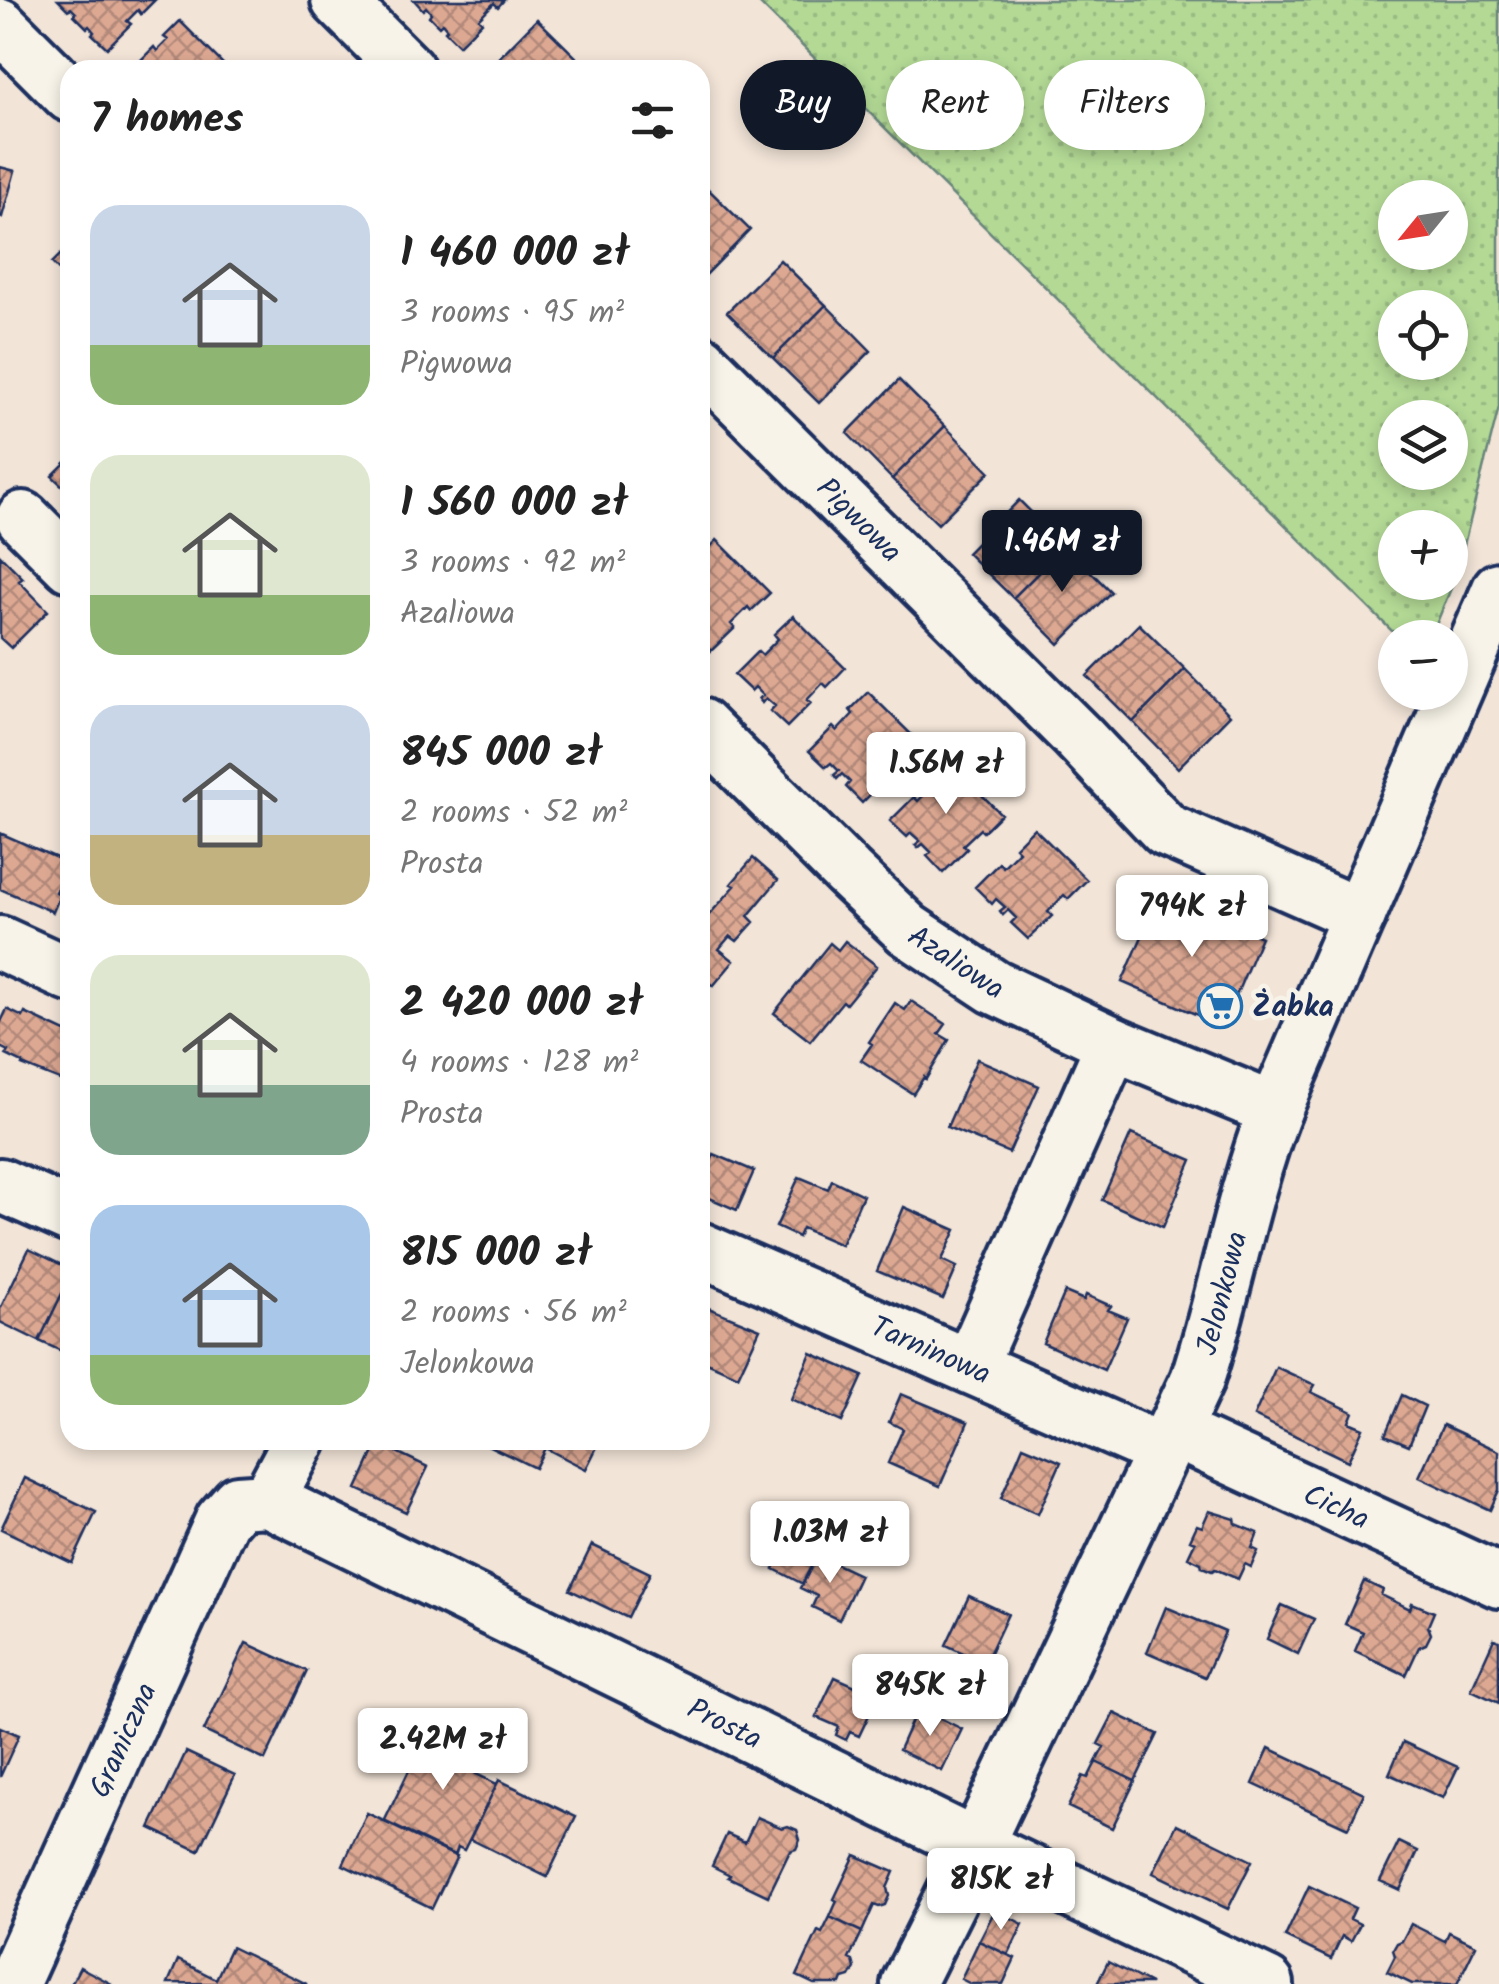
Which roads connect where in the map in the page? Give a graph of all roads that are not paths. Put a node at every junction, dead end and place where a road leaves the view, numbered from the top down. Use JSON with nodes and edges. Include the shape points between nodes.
{"nodes":[{"id":1,"x":338,"y":0,"type":"edge"},
{"id":2,"x":0,"y":25,"type":"edge"},
{"id":3,"x":398,"y":60,"type":"edge"},
{"id":4,"x":60,"y":85,"type":"edge"},
{"id":5,"x":710,"y":370,"type":"edge"},
{"id":6,"x":23,"y":518,"type":"dead end"},
{"id":7,"x":60,"y":556,"type":"edge"},
{"id":8,"x":1499,"y":592,"type":"edge"},
{"id":9,"x":710,"y":735,"type":"edge"},
{"id":10,"x":1360,"y":915,"type":"junction"},
{"id":11,"x":0,"y":943,"type":"edge"},
{"id":12,"x":60,"y":970,"type":"edge"},
{"id":13,"x":1113,"y":1043,"type":"junction"},
{"id":14,"x":1274,"y":1110,"type":"junction"},
{"id":15,"x":0,"y":1185,"type":"edge"},
{"id":16,"x":60,"y":1212,"type":"edge"},
{"id":17,"x":710,"y":1253,"type":"edge"},
{"id":18,"x":970,"y":1366,"type":"junction"},
{"id":19,"x":1168,"y":1441,"type":"junction"},
{"id":20,"x":292,"y":1450,"type":"edge"},
{"id":21,"x":253,"y":1501,"type":"junction"},
{"id":22,"x":1499,"y":1580,"type":"edge"},
{"id":23,"x":976,"y":1846,"type":"junction"},
{"id":24,"x":12,"y":1984,"type":"edge"},
{"id":25,"x":908,"y":1984,"type":"edge"},
{"id":26,"x":1267,"y":1984,"type":"edge"}],
"edges":[{"from":1,"to":3,"type":"street"},
{"from":2,"to":4,"type":"street"},
{"from":5,"to":10,"type":"street","name":"Pigwowa","via":[[1166,830]]},
{"from":6,"to":7,"type":"street"},
{"from":8,"to":10,"type":"street","name":"Jelonkowa"},
{"from":9,"to":13,"type":"street","name":"Azaliowa","via":[[908,930],[994,987]]},
{"from":10,"to":14,"type":"street","name":"Jelonkowa"},
{"from":11,"to":12,"type":"street"},
{"from":13,"to":14,"type":"street","name":"Azaliowa"},
{"from":13,"to":18,"type":"street"},
{"from":14,"to":19,"type":"street","name":"Jelonkowa","via":[[1205,1356]]},
{"from":15,"to":16,"type":"street"},
{"from":17,"to":18,"type":"street","name":"Tarninowa"},
{"from":18,"to":19,"type":"street","name":"Tarninowa"},
{"from":19,"to":22,"type":"street","name":"Cicha"},
{"from":19,"to":23,"type":"street","name":"Jelonkowa"},
{"from":20,"to":21,"type":"street","name":"Graniczna"},
{"from":21,"to":23,"type":"street","name":"Prosta"},
{"from":21,"to":24,"type":"street","name":"Graniczna","via":[[222,1520]]},
{"from":23,"to":25,"type":"street","name":"Jelonkowa"},
{"from":23,"to":26,"type":"street","name":"Prosta"}]}
